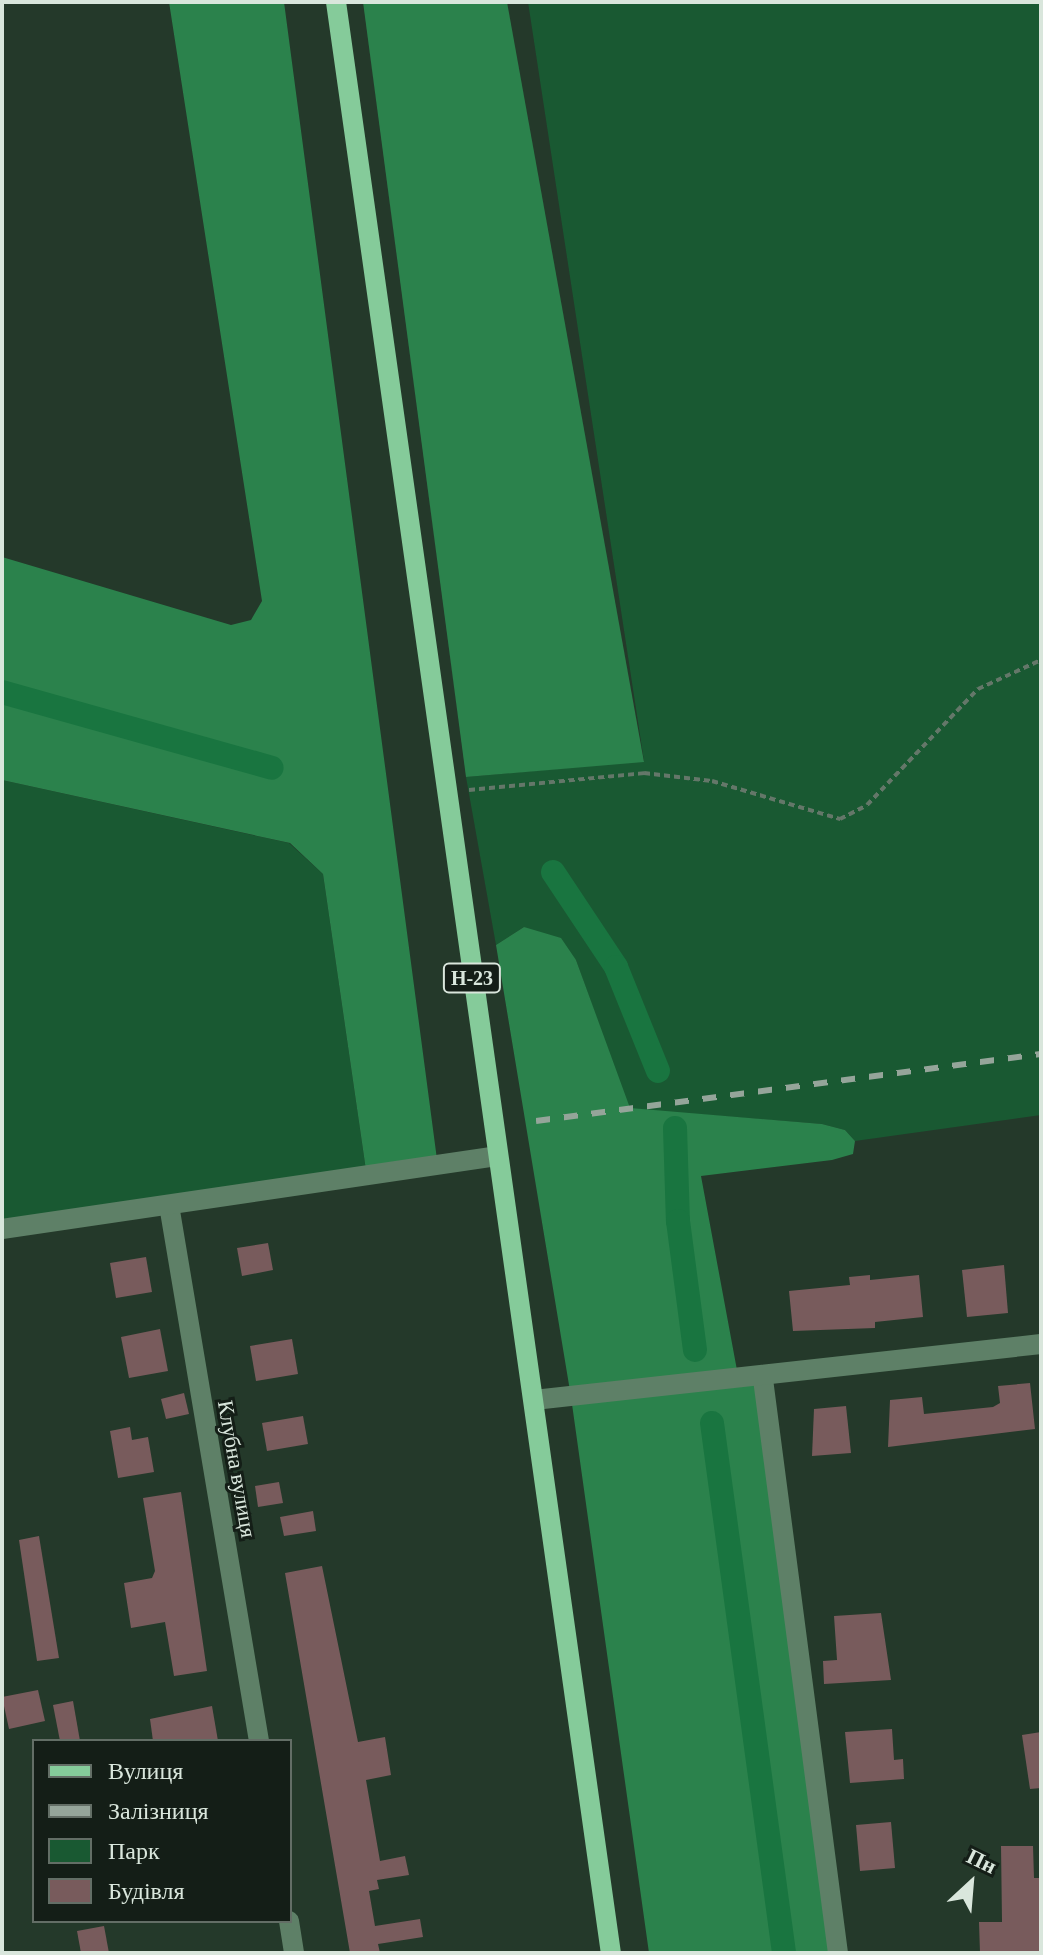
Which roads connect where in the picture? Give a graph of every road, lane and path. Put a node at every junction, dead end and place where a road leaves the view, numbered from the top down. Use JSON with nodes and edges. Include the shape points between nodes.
{"nodes":[{"id":1,"x":336,"y":2,"type":"edge"},
{"id":2,"x":1041,"y":660,"type":"edge"},
{"id":3,"x":446,"y":793,"type":"junction"},
{"id":4,"x":497,"y":1156,"type":"junction"},
{"id":5,"x":169,"y":1205,"type":"junction"},
{"id":6,"x":2,"y":1229,"type":"edge"},
{"id":7,"x":1041,"y":1344,"type":"edge"},
{"id":8,"x":763,"y":1379,"type":"junction"},
{"id":9,"x":534,"y":1400,"type":"junction"},
{"id":10,"x":259,"y":1739,"type":"edge"},
{"id":11,"x":289,"y":1923,"type":"edge"},
{"id":12,"x":294,"y":1953,"type":"edge"},
{"id":13,"x":611,"y":1953,"type":"edge"},
{"id":14,"x":838,"y":1953,"type":"edge"}],
"edges":[{"from":1,"to":3,"type":"main road","number":"Н-23"},
{"from":2,"to":3,"type":"path","via":[[978,689],[867,805],[840,819],[712,781],[644,773]]},
{"from":3,"to":4,"type":"main road","number":"Н-23"},
{"from":4,"to":5,"type":"street"},
{"from":4,"to":9,"type":"main road","number":"Н-23"},
{"from":5,"to":6,"type":"street"},
{"from":5,"to":10,"type":"street","name":"Клубна вулиця"},
{"from":7,"to":8,"type":"street"},
{"from":8,"to":9,"type":"street"},
{"from":8,"to":14,"type":"street"},
{"from":9,"to":13,"type":"main road","number":"Н-23"},
{"from":11,"to":12,"type":"street"}]}
